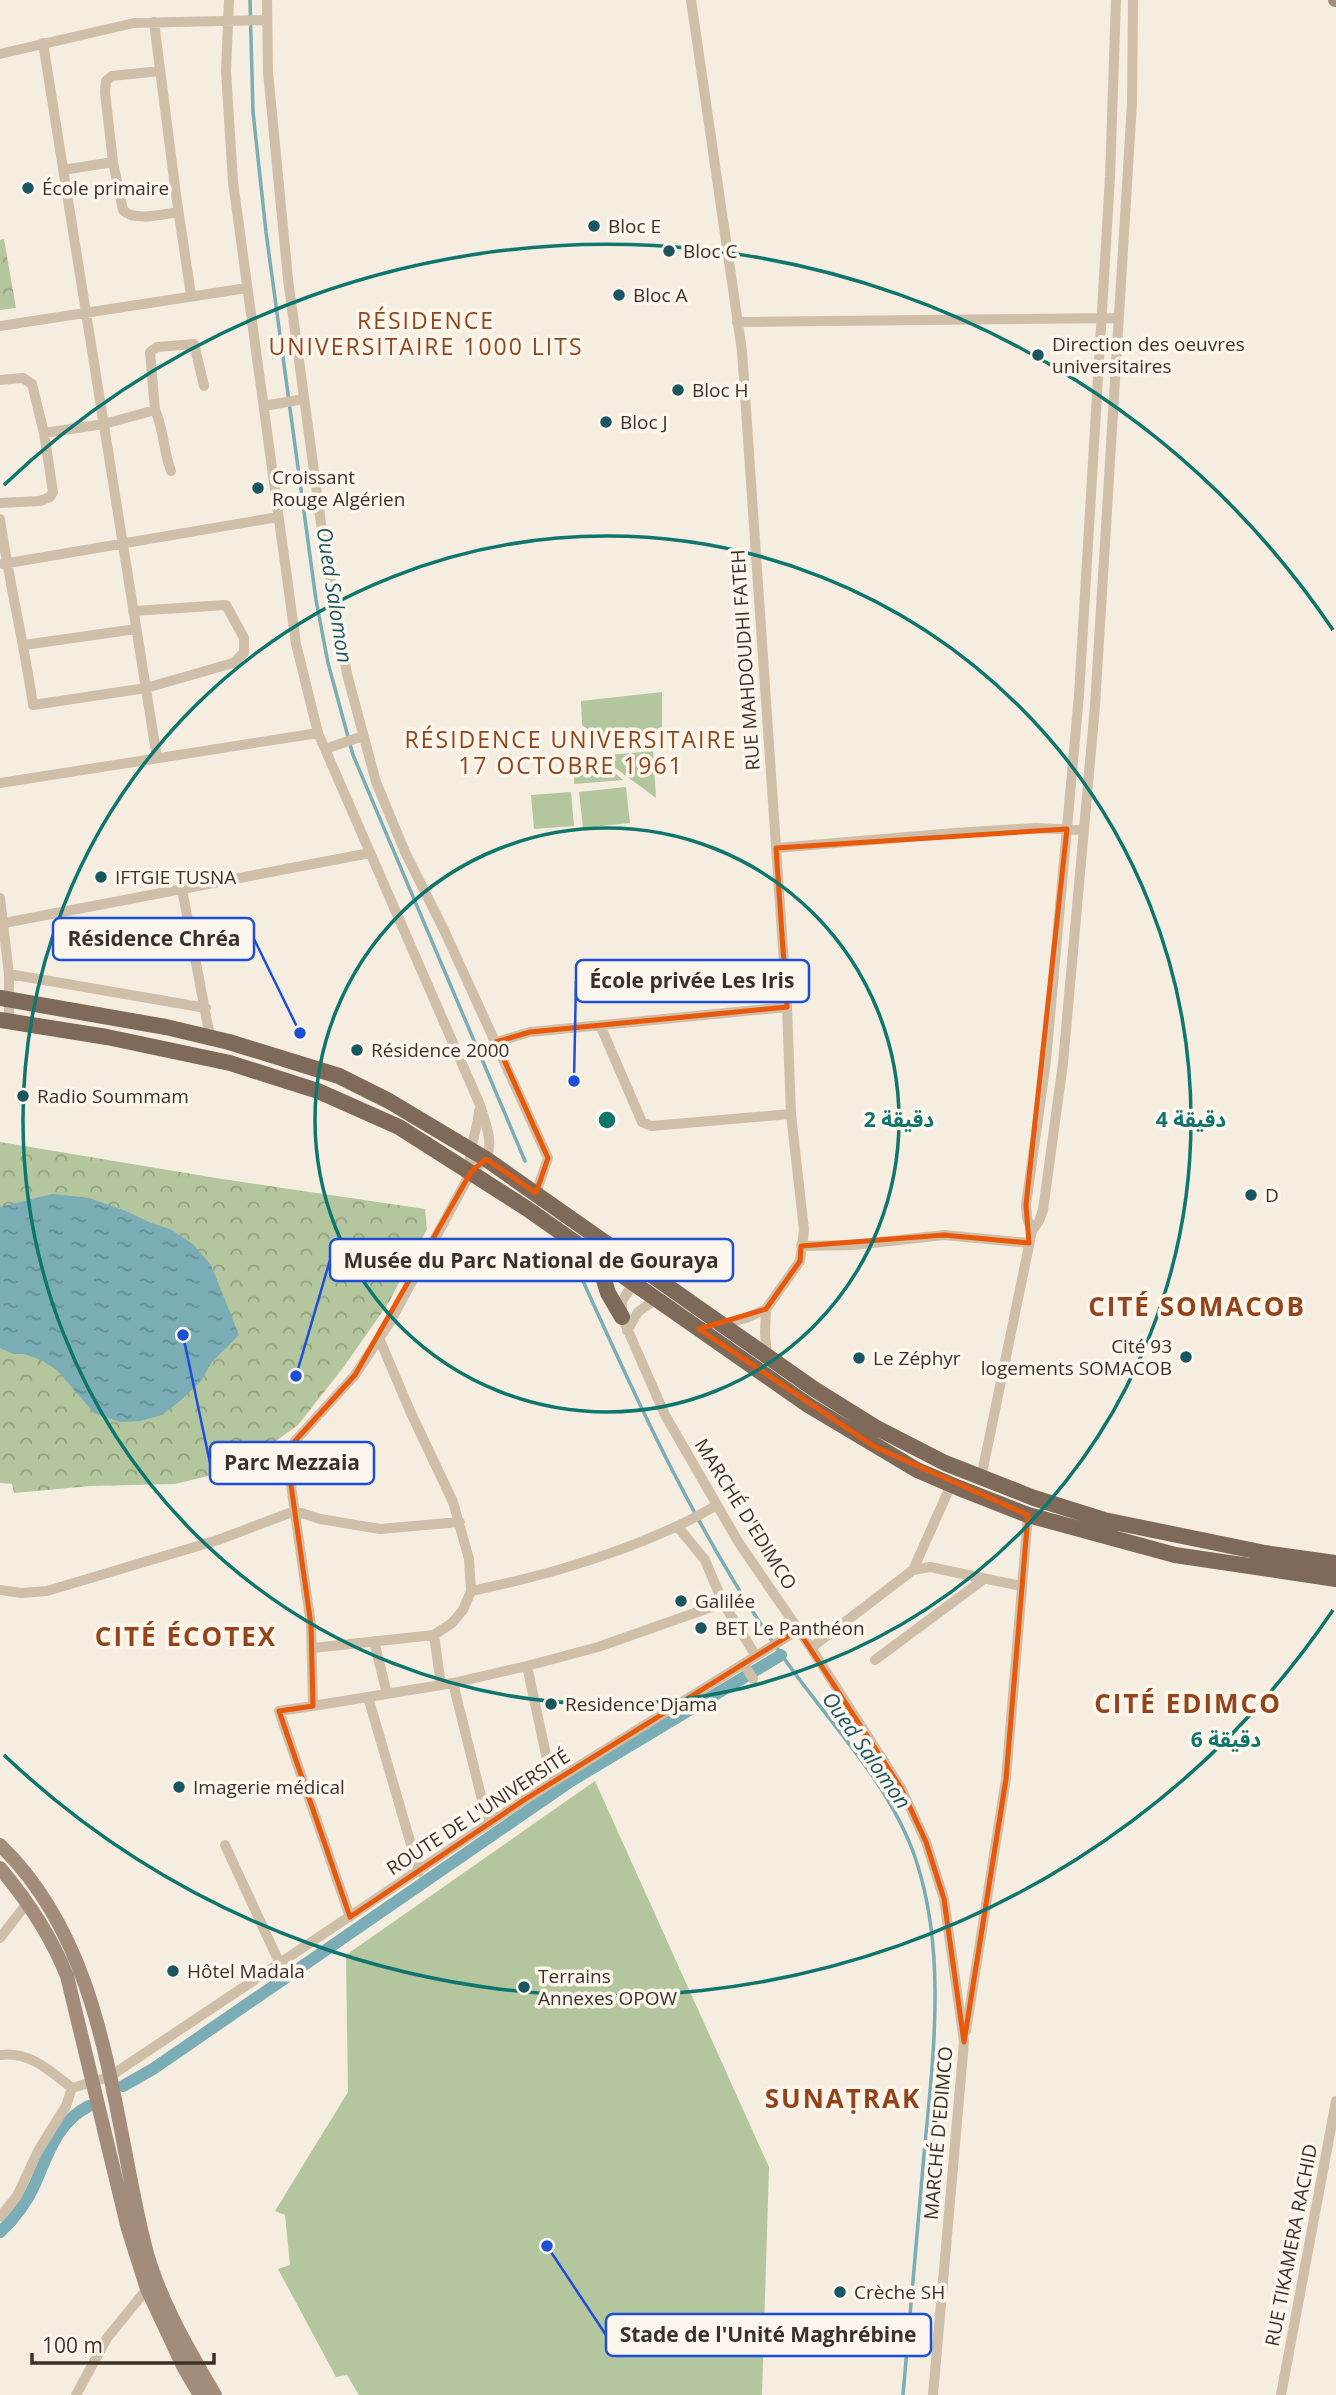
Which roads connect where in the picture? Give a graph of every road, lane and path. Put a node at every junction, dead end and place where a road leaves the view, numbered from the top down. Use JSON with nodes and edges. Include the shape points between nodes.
{"nodes":[{"id":1,"x":229,"y":0,"type":"edge"},
{"id":2,"x":267,"y":0,"type":"edge"},
{"id":3,"x":691,"y":0,"type":"edge"},
{"id":4,"x":1116,"y":2,"type":"edge"},
{"id":5,"x":1133,"y":4,"type":"edge"},
{"id":6,"x":228,"y":20,"type":"junction"},
{"id":7,"x":265,"y":20,"type":"junction"},
{"id":8,"x":154,"y":22,"type":"junction"},
{"id":9,"x":43,"y":43,"type":"junction"},
{"id":10,"x":0,"y":54,"type":"edge"},
{"id":11,"x":160,"y":71,"type":"junction"},
{"id":12,"x":113,"y":162,"type":"junction"},
{"id":13,"x":64,"y":170,"type":"junction"},
{"id":14,"x":178,"y":212,"type":"junction"},
{"id":15,"x":247,"y":288,"type":"junction"},
{"id":16,"x":191,"y":295,"type":"junction"},
{"id":17,"x":86,"y":313,"type":"junction"},
{"id":18,"x":1102,"y":317,"type":"junction"},
{"id":19,"x":1119,"y":317,"type":"junction"},
{"id":20,"x":737,"y":322,"type":"junction"},
{"id":21,"x":0,"y":326,"type":"edge"},
{"id":22,"x":0,"y":380,"type":"edge"},
{"id":23,"x":204,"y":386,"type":"dead end"},
{"id":24,"x":300,"y":400,"type":"junction"},
{"id":25,"x":267,"y":406,"type":"junction"},
{"id":26,"x":155,"y":410,"type":"junction"},
{"id":27,"x":104,"y":424,"type":"junction"},
{"id":28,"x":44,"y":433,"type":"junction"},
{"id":29,"x":171,"y":471,"type":"dead end"},
{"id":30,"x":1092,"y":478,"type":"junction"},
{"id":31,"x":1110,"y":479,"type":"junction"},
{"id":32,"x":0,"y":503,"type":"edge"},
{"id":33,"x":278,"y":517,"type":"junction"},
{"id":34,"x":0,"y":519,"type":"edge"},
{"id":35,"x":123,"y":545,"type":"junction"},
{"id":36,"x":3,"y":564,"type":"edge"},
{"id":37,"x":134,"y":611,"type":"junction"},
{"id":38,"x":136,"y":629,"type":"junction"},
{"id":39,"x":24,"y":645,"type":"junction"},
{"id":40,"x":146,"y":688,"type":"junction"},
{"id":41,"x":318,"y":733,"type":"junction"},
{"id":42,"x":361,"y":737,"type":"junction"},
{"id":43,"x":329,"y":748,"type":"junction"},
{"id":44,"x":157,"y":758,"type":"junction"},
{"id":45,"x":0,"y":783,"type":"edge"},
{"id":46,"x":1067,"y":829,"type":"junction"},
{"id":47,"x":1084,"y":830,"type":"junction"},
{"id":48,"x":776,"y":848,"type":"junction"},
{"id":49,"x":370,"y":853,"type":"junction"},
{"id":50,"x":182,"y":889,"type":"junction"},
{"id":51,"x":0,"y":898,"type":"edge"},
{"id":52,"x":4,"y":923,"type":"junction"},
{"id":53,"x":9,"y":974,"type":"junction"},
{"id":54,"x":5,"y":999,"type":"edge"},
{"id":55,"x":787,"y":1007,"type":"junction"},
{"id":56,"x":206,"y":1008,"type":"junction"},
{"id":57,"x":4,"y":1021,"type":"edge"},
{"id":58,"x":600,"y":1025,"type":"junction"},
{"id":59,"x":210,"y":1037,"type":"junction"},
{"id":60,"x":495,"y":1042,"type":"junction"},
{"id":61,"x":480,"y":1105,"type":"junction"},
{"id":62,"x":791,"y":1114,"type":"junction"},
{"id":63,"x":470,"y":1149,"type":"junction"},
{"id":64,"x":486,"y":1159,"type":"junction"},
{"id":65,"x":471,"y":1172,"type":"junction"},
{"id":66,"x":536,"y":1193,"type":"junction"},
{"id":67,"x":1032,"y":1231,"type":"junction"},
{"id":68,"x":1029,"y":1243,"type":"junction"},
{"id":69,"x":801,"y":1246,"type":"junction"},
{"id":70,"x":597,"y":1257,"type":"junction"},
{"id":71,"x":648,"y":1272,"type":"junction"},
{"id":72,"x":633,"y":1282,"type":"junction"},
{"id":73,"x":656,"y":1299,"type":"junction"},
{"id":74,"x":766,"y":1309,"type":"junction"},
{"id":75,"x":624,"y":1324,"type":"junction"},
{"id":76,"x":723,"y":1324,"type":"junction"},
{"id":77,"x":379,"y":1338,"type":"junction"},
{"id":78,"x":767,"y":1357,"type":"junction"},
{"id":79,"x":981,"y":1478,"type":"junction"},
{"id":80,"x":951,"y":1485,"type":"junction"},
{"id":81,"x":714,"y":1506,"type":"junction"},
{"id":82,"x":295,"y":1511,"type":"junction"},
{"id":83,"x":1027,"y":1515,"type":"junction"},
{"id":84,"x":460,"y":1522,"type":"junction"},
{"id":85,"x":680,"y":1526,"type":"junction"},
{"id":86,"x":1336,"y":1551,"type":"edge"},
{"id":87,"x":1298,"y":1557,"type":"junction"},
{"id":88,"x":1336,"y":1563,"type":"edge"},
{"id":89,"x":913,"y":1570,"type":"junction"},
{"id":90,"x":984,"y":1579,"type":"junction"},
{"id":91,"x":1336,"y":1579,"type":"edge"},
{"id":92,"x":1021,"y":1586,"type":"junction"},
{"id":93,"x":0,"y":1590,"type":"edge"},
{"id":94,"x":471,"y":1591,"type":"junction"},
{"id":95,"x":723,"y":1603,"type":"junction"},
{"id":96,"x":798,"y":1630,"type":"junction"},
{"id":97,"x":434,"y":1635,"type":"junction"},
{"id":98,"x":374,"y":1642,"type":"junction"},
{"id":99,"x":313,"y":1648,"type":"junction"},
{"id":100,"x":811,"y":1648,"type":"junction"},
{"id":101,"x":756,"y":1657,"type":"junction"},
{"id":102,"x":875,"y":1660,"type":"dead end"},
{"id":103,"x":744,"y":1665,"type":"junction"},
{"id":104,"x":527,"y":1666,"type":"junction"},
{"id":105,"x":753,"y":1679,"type":"dead end"},
{"id":106,"x":453,"y":1683,"type":"junction"},
{"id":107,"x":441,"y":1685,"type":"junction"},
{"id":108,"x":387,"y":1694,"type":"junction"},
{"id":109,"x":368,"y":1697,"type":"junction"},
{"id":110,"x":313,"y":1706,"type":"junction"},
{"id":111,"x":595,"y":1756,"type":"junction"},
{"id":112,"x":602,"y":1766,"type":"dead end"},
{"id":113,"x":552,"y":1783,"type":"junction"},
{"id":114,"x":488,"y":1824,"type":"junction"},
{"id":115,"x":0,"y":1845,"type":"edge"},
{"id":116,"x":225,"y":1845,"type":"dead end"},
{"id":117,"x":0,"y":1868,"type":"edge"},
{"id":118,"x":419,"y":1872,"type":"junction"},
{"id":119,"x":28,"y":1902,"type":"junction"},
{"id":120,"x":350,"y":1917,"type":"junction"},
{"id":121,"x":0,"y":1938,"type":"edge"},
{"id":122,"x":280,"y":1964,"type":"junction"},
{"id":123,"x":964,"y":2042,"type":"junction"},
{"id":124,"x":0,"y":2055,"type":"edge"},
{"id":125,"x":109,"y":2077,"type":"junction"},
{"id":126,"x":94,"y":2082,"type":"junction"},
{"id":127,"x":72,"y":2088,"type":"junction"},
{"id":128,"x":1336,"y":2101,"type":"edge"},
{"id":129,"x":0,"y":2217,"type":"edge"},
{"id":130,"x":152,"y":2287,"type":"junction"},
{"id":131,"x":76,"y":2395,"type":"edge"},
{"id":132,"x":200,"y":2395,"type":"edge"},
{"id":133,"x":215,"y":2395,"type":"edge"},
{"id":134,"x":933,"y":2395,"type":"edge"},
{"id":135,"x":1281,"y":2395,"type":"edge"}],
"edges":[{"from":1,"to":6,"type":"street"},
{"from":2,"to":7,"type":"street"},
{"from":3,"to":20,"type":"street","name":"RUE MAHDOUDHI FATEH"},
{"from":4,"to":5,"type":"street"},
{"from":4,"to":18,"type":"street"},
{"from":5,"to":19,"type":"street"},
{"from":6,"to":7,"type":"street"},
{"from":6,"to":8,"type":"street"},
{"from":6,"to":15,"type":"street","via":[[226,71],[233,182]]},
{"from":7,"to":24,"type":"street"},
{"from":8,"to":9,"type":"street"},
{"from":8,"to":11,"type":"street"},
{"from":9,"to":10,"type":"street"},
{"from":9,"to":13,"type":"street"},
{"from":11,"to":12,"type":"street","via":[[112,76],[106,81]]},
{"from":11,"to":14,"type":"street"},
{"from":12,"to":13,"type":"street"},
{"from":12,"to":14,"type":"street","via":[[127,214]]},
{"from":13,"to":17,"type":"street"},
{"from":14,"to":16,"type":"street"},
{"from":15,"to":16,"type":"street"},
{"from":15,"to":25,"type":"street"},
{"from":16,"to":17,"type":"street"},
{"from":17,"to":21,"type":"street"},
{"from":17,"to":27,"type":"street"},
{"from":18,"to":19,"type":"street"},
{"from":18,"to":20,"type":"street"},
{"from":18,"to":30,"type":"street"},
{"from":19,"to":31,"type":"street"},
{"from":20,"to":48,"type":"street","name":"RUE MAHDOUDHI FATEH"},
{"from":22,"to":28,"type":"street","via":[[23,378],[32,384]]},
{"from":23,"to":26,"type":"street","via":[[194,344],[157,347],[150,352]]},
{"from":24,"to":25,"type":"street"},
{"from":24,"to":42,"type":"street"},
{"from":25,"to":33,"type":"street"},
{"from":26,"to":27,"type":"street"},
{"from":26,"to":29,"type":"street"},
{"from":27,"to":28,"type":"street"},
{"from":27,"to":35,"type":"street"},
{"from":28,"to":32,"type":"street","via":[[53,484],[50,497]]},
{"from":30,"to":31,"type":"street"},
{"from":30,"to":46,"type":"street"},
{"from":31,"to":47,"type":"street"},
{"from":33,"to":35,"type":"street"},
{"from":33,"to":41,"type":"street","via":[[296,645]]},
{"from":34,"to":36,"type":"street"},
{"from":35,"to":36,"type":"street"},
{"from":35,"to":37,"type":"street"},
{"from":36,"to":39,"type":"street"},
{"from":37,"to":38,"type":"street"},
{"from":37,"to":40,"type":"street","via":[[226,606],[244,638],[244,653],[233,663]]},
{"from":38,"to":39,"type":"street"},
{"from":38,"to":40,"type":"street"},
{"from":39,"to":40,"type":"street","via":[[33,705]]},
{"from":40,"to":44,"type":"street"},
{"from":41,"to":43,"type":"street"},
{"from":41,"to":44,"type":"street"},
{"from":42,"to":43,"type":"street"},
{"from":42,"to":60,"type":"street","via":[[405,852]]},
{"from":43,"to":49,"type":"street"},
{"from":44,"to":45,"type":"street"},
{"from":46,"to":47,"type":"street"},
{"from":46,"to":48,"type":"street"},
{"from":46,"to":67,"type":"street","via":[[1046,1061],[1026,1205]]},
{"from":47,"to":67,"type":"street","via":[[1063,1063],[1043,1210]]},
{"from":48,"to":55,"type":"street","name":"RUE MAHDOUDHI FATEH"},
{"from":49,"to":50,"type":"street"},
{"from":49,"to":61,"type":"street"},
{"from":50,"to":52,"type":"street"},
{"from":50,"to":56,"type":"street"},
{"from":51,"to":52,"type":"street"},
{"from":52,"to":53,"type":"street"},
{"from":53,"to":54,"type":"street"},
{"from":53,"to":56,"type":"street"},
{"from":54,"to":57,"type":"street"},
{"from":54,"to":59,"type":"main road"},
{"from":55,"to":58,"type":"street"},
{"from":55,"to":62,"type":"street","name":"RUE MAHDOUDHI FATEH"},
{"from":56,"to":59,"type":"street"},
{"from":57,"to":65,"type":"main road","via":[[184,1052],[270,1074],[399,1127]]},
{"from":58,"to":60,"type":"street","via":[[530,1032]]},
{"from":58,"to":62,"type":"street","via":[[642,1122],[652,1126]]},
{"from":59,"to":63,"type":"main road","via":[[339,1076]]},
{"from":60,"to":66,"type":"street","via":[[548,1158]]},
{"from":61,"to":63,"type":"street"},
{"from":61,"to":64,"type":"street","via":[[490,1143]]},
{"from":62,"to":69,"type":"street","name":"RUE MAHDOUDHI FATEH","via":[[804,1230]]},
{"from":63,"to":64,"type":"main road"},
{"from":63,"to":65,"type":"street"},
{"from":64,"to":65,"type":"street"},
{"from":64,"to":66,"type":"main road"},
{"from":65,"to":70,"type":"main road"},
{"from":65,"to":77,"type":"street"},
{"from":66,"to":71,"type":"main road"},
{"from":67,"to":68,"type":"street"},
{"from":68,"to":69,"type":"street","via":[[944,1235]]},
{"from":68,"to":79,"type":"street"},
{"from":69,"to":74,"type":"street","name":"RUE MAHDOUDHI FATEH","via":[[800,1261]]},
{"from":70,"to":72,"type":"main road"},
{"from":70,"to":75,"type":"main road"},
{"from":71,"to":72,"type":"street"},
{"from":71,"to":76,"type":"main road"},
{"from":72,"to":73,"type":"main road"},
{"from":72,"to":75,"type":"street","via":[[622,1301]]},
{"from":73,"to":75,"type":"street"},
{"from":73,"to":80,"type":"main road","via":[[808,1405],[916,1470]]},
{"from":74,"to":76,"type":"street"},
{"from":74,"to":78,"type":"street"},
{"from":75,"to":81,"type":"street","name":"MARCHÉ D'EDIMCO","via":[[665,1415]]},
{"from":76,"to":78,"type":"main road"},
{"from":77,"to":82,"type":"street","via":[[355,1375],[295,1441],[287,1457]]},
{"from":77,"to":84,"type":"street"},
{"from":78,"to":79,"type":"main road","via":[[874,1427]]},
{"from":79,"to":87,"type":"main road","via":[[1104,1520]]},
{"from":80,"to":83,"type":"main road"},
{"from":80,"to":89,"type":"street"},
{"from":81,"to":85,"type":"street"},
{"from":81,"to":96,"type":"street","name":"MARCHÉ D'EDIMCO"},
{"from":82,"to":84,"type":"street","via":[[380,1529]]},
{"from":82,"to":93,"type":"street","via":[[218,1541],[47,1591]]},
{"from":82,"to":99,"type":"street"},
{"from":83,"to":91,"type":"main road","via":[[1175,1555]]},
{"from":83,"to":92,"type":"street"},
{"from":84,"to":94,"type":"street"},
{"from":85,"to":94,"type":"street","via":[[558,1569]]},
{"from":85,"to":95,"type":"street","via":[[705,1560]]},
{"from":86,"to":87,"type":"main road"},
{"from":87,"to":88,"type":"main road"},
{"from":89,"to":90,"type":"street","via":[[930,1567]]},
{"from":89,"to":100,"type":"street"},
{"from":90,"to":92,"type":"street"},
{"from":90,"to":102,"type":"street"},
{"from":92,"to":123,"type":"street","via":[[1006,1779]]},
{"from":94,"to":97,"type":"street","via":[[463,1610]]},
{"from":95,"to":101,"type":"street"},
{"from":95,"to":104,"type":"street","via":[[598,1647]]},
{"from":96,"to":100,"type":"street","name":"MARCHÉ D'EDIMCO"},
{"from":96,"to":101,"type":"street","name":"ROUTE DE L'UNIVERSITÉ"},
{"from":97,"to":98,"type":"street"},
{"from":97,"to":107,"type":"street"},
{"from":98,"to":99,"type":"street"},
{"from":98,"to":108,"type":"street"},
{"from":99,"to":110,"type":"street"},
{"from":100,"to":123,"type":"street","name":"MARCHÉ D'EDIMCO","via":[[901,1788],[926,1842],[944,1899]]},
{"from":101,"to":103,"type":"street","name":"ROUTE DE L'UNIVERSITÉ"},
{"from":103,"to":105,"type":"street"},
{"from":103,"to":111,"type":"street","name":"ROUTE DE L'UNIVERSITÉ"},
{"from":104,"to":106,"type":"street"},
{"from":104,"to":113,"type":"street"},
{"from":106,"to":107,"type":"street"},
{"from":106,"to":114,"type":"street"},
{"from":107,"to":108,"type":"street"},
{"from":108,"to":109,"type":"street"},
{"from":109,"to":110,"type":"street"},
{"from":109,"to":118,"type":"street"},
{"from":110,"to":120,"type":"street","via":[[279,1711]]},
{"from":111,"to":112,"type":"street"},
{"from":111,"to":113,"type":"street","name":"ROUTE DE L'UNIVERSITÉ"},
{"from":113,"to":114,"type":"street","name":"ROUTE DE L'UNIVERSITÉ"},
{"from":114,"to":118,"type":"street","name":"ROUTE DE L'UNIVERSITÉ"},
{"from":115,"to":125,"type":"street","via":[[38,1889],[81,1970]]},
{"from":116,"to":122,"type":"street"},
{"from":117,"to":119,"type":"street"},
{"from":118,"to":120,"type":"street","name":"ROUTE DE L'UNIVERSITÉ"},
{"from":119,"to":121,"type":"street"},
{"from":119,"to":126,"type":"street","via":[[67,1976]]},
{"from":120,"to":122,"type":"street","name":"ROUTE DE L'UNIVERSITÉ"},
{"from":122,"to":125,"type":"street","name":"ROUTE DE L'UNIVERSITÉ"},
{"from":123,"to":134,"type":"street","name":"MARCHÉ D'EDIMCO"},
{"from":124,"to":127,"type":"street","via":[[14,2053],[38,2062]]},
{"from":125,"to":126,"type":"street","name":"ROUTE DE L'UNIVERSITÉ"},
{"from":125,"to":130,"type":"street"},
{"from":126,"to":127,"type":"street","name":"ROUTE DE L'UNIVERSITÉ"},
{"from":126,"to":130,"type":"street","via":[[128,2229]]},
{"from":127,"to":129,"type":"street","via":[[17,2196]]},
{"from":128,"to":135,"type":"street","name":"RUE TIKAMERA RACHID"},
{"from":130,"to":131,"type":"street","via":[[107,2339]]},
{"from":130,"to":132,"type":"street","via":[[184,2368]]},
{"from":130,"to":133,"type":"street"}]}
